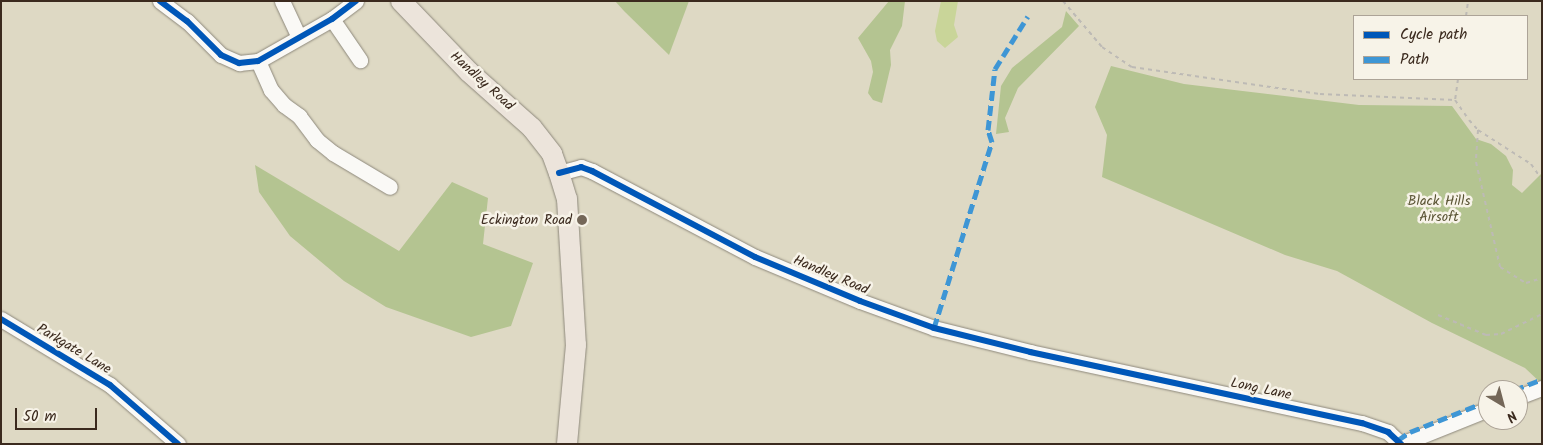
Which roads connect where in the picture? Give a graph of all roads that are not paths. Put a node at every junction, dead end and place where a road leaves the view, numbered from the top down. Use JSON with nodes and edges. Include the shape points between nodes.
{"nodes":[{"id":1,"x":160,"y":1,"type":"edge"},
{"id":2,"x":282,"y":1,"type":"edge"},
{"id":3,"x":356,"y":1,"type":"edge"},
{"id":4,"x":401,"y":1,"type":"edge"},
{"id":5,"x":332,"y":19,"type":"junction"},
{"id":6,"x":298,"y":36,"type":"junction"},
{"id":7,"x":258,"y":60,"type":"junction"},
{"id":8,"x":360,"y":60,"type":"dead end"},
{"id":9,"x":559,"y":174,"type":"junction"},
{"id":10,"x":390,"y":187,"type":"dead end"},
{"id":11,"x":1,"y":319,"type":"edge"},
{"id":12,"x":1110,"y":370,"type":"joint"},
{"id":13,"x":1542,"y":388,"type":"edge"},
{"id":14,"x":1528,"y":393,"type":"edge"},
{"id":15,"x":1478,"y":413,"type":"edge"},
{"id":16,"x":178,"y":444,"type":"edge"},
{"id":17,"x":566,"y":444,"type":"edge"},
{"id":18,"x":1401,"y":444,"type":"edge"}],
"edges":[{"from":1,"to":7,"type":"street","via":[[187,21],[221,55],[239,63]]},
{"from":2,"to":6,"type":"street"},
{"from":3,"to":5,"type":"street"},
{"from":4,"to":9,"type":"main road","name":"Handley Road","via":[[470,72],[532,128],[552,154]]},
{"from":5,"to":6,"type":"street"},
{"from":5,"to":8,"type":"street"},
{"from":6,"to":7,"type":"street"},
{"from":7,"to":10,"type":"street","via":[[272,90],[299,116],[317,140]]},
{"from":9,"to":12,"type":"street","name":"Handley Road","via":[[569,168],[592,171],[755,257],[934,328]]},
{"from":9,"to":17,"type":"main road","via":[[568,199],[576,345]]},
{"from":11,"to":16,"type":"street","name":"Parkgate Lane","via":[[110,385]]},
{"from":12,"to":18,"type":"street","name":"Long Lane","via":[[1362,423],[1388,432]]},
{"from":13,"to":14,"type":"street"},
{"from":15,"to":18,"type":"street"}]}
